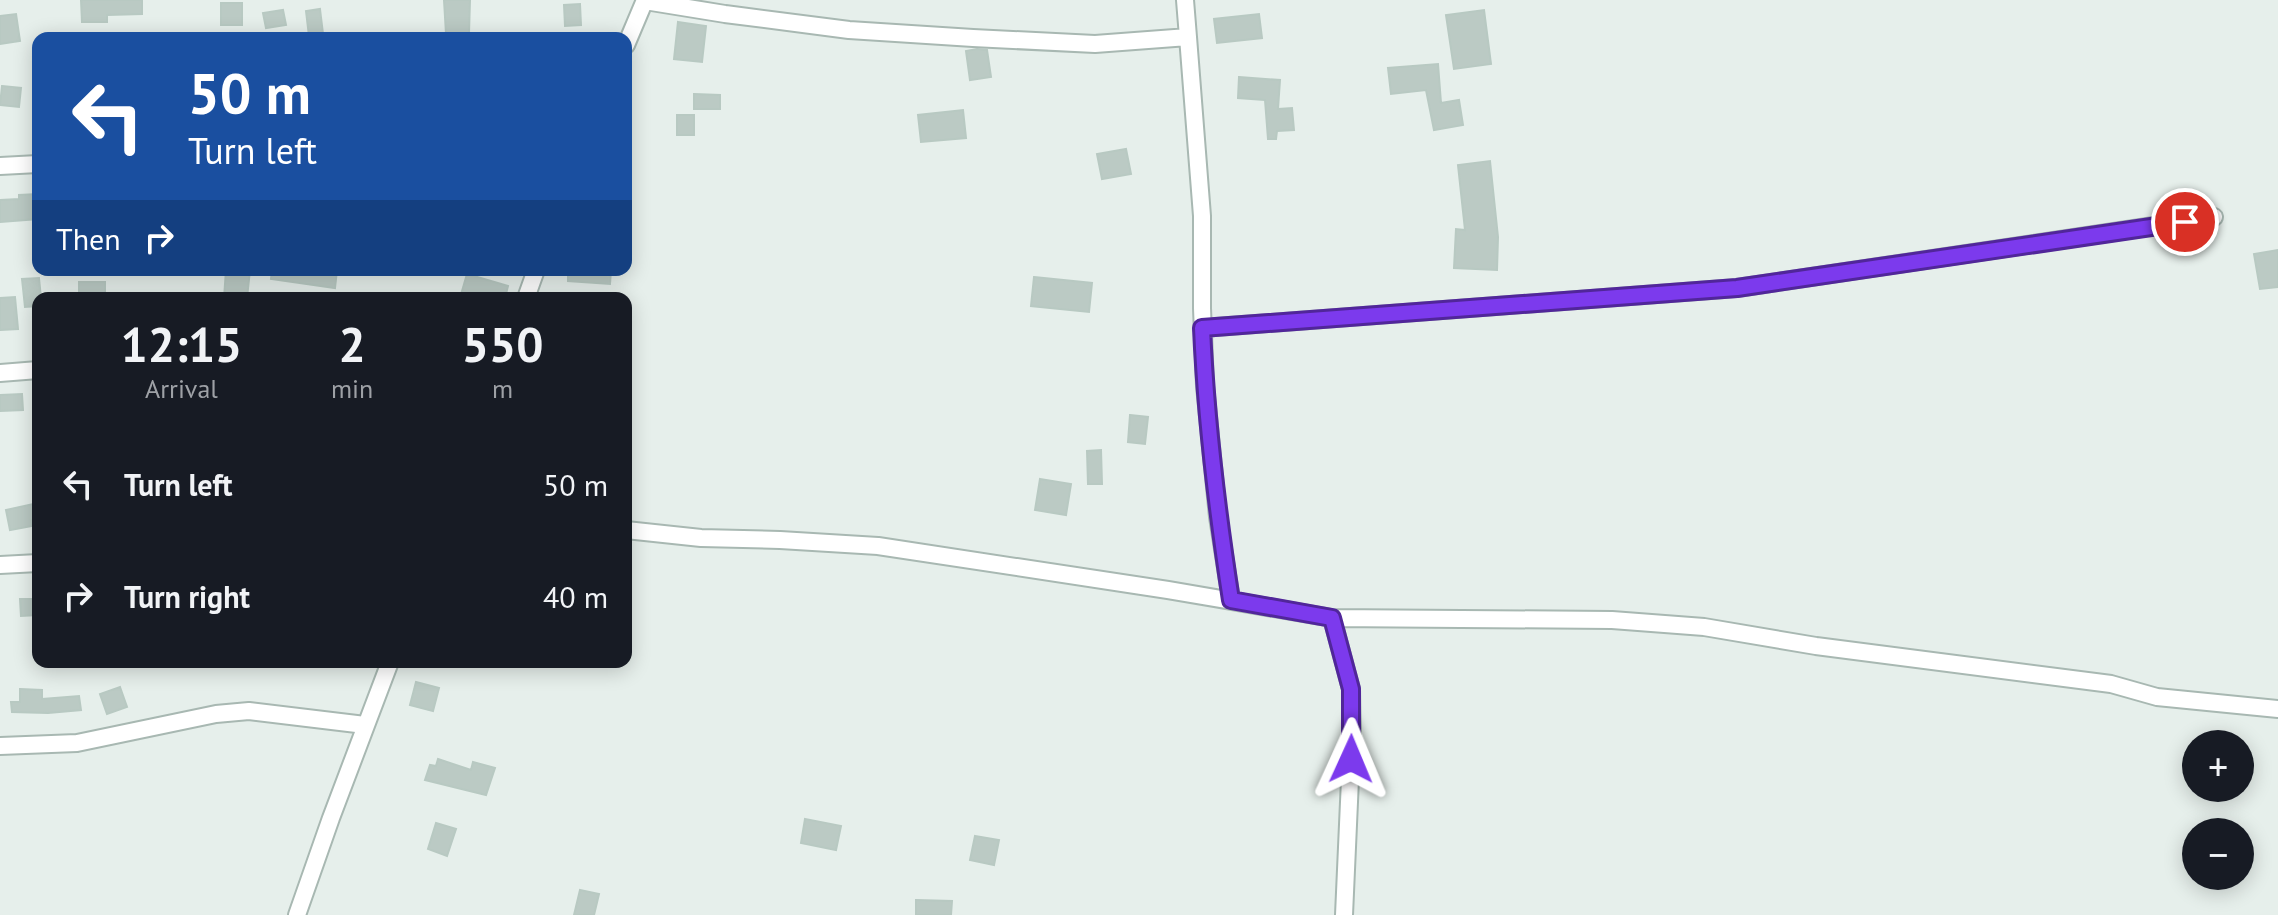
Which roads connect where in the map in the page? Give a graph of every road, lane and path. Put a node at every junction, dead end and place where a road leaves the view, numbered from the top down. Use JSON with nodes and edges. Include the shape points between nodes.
{"nodes":[{"id":1,"x":645,"y":0,"type":"edge"},
{"id":2,"x":1185,"y":0,"type":"edge"},
{"id":3,"x":631,"y":32,"type":"edge"},
{"id":4,"x":1188,"y":37,"type":"junction"},
{"id":5,"x":32,"y":164,"type":"edge"},
{"id":6,"x":0,"y":166,"type":"edge"},
{"id":7,"x":2214,"y":217,"type":"dead end"},
{"id":8,"x":1202,"y":328,"type":"junction"},
{"id":9,"x":32,"y":370,"type":"edge"},
{"id":10,"x":0,"y":373,"type":"edge"},
{"id":11,"x":632,"y":531,"type":"edge"},
{"id":12,"x":32,"y":563,"type":"edge"},
{"id":13,"x":0,"y":565,"type":"edge"},
{"id":14,"x":1231,"y":600,"type":"junction"},
{"id":15,"x":1332,"y":618,"type":"junction"},
{"id":16,"x":388,"y":668,"type":"edge"},
{"id":17,"x":2278,"y":709,"type":"edge"},
{"id":18,"x":365,"y":725,"type":"junction"},
{"id":19,"x":0,"y":746,"type":"edge"},
{"id":20,"x":297,"y":915,"type":"edge"},
{"id":21,"x":1344,"y":915,"type":"edge"}],
"edges":[{"from":1,"to":3,"type":"street"},
{"from":1,"to":4,"type":"street","via":[[849,30],[1095,44]]},
{"from":2,"to":4,"type":"street"},
{"from":4,"to":8,"type":"street","via":[[1202,216]]},
{"from":5,"to":6,"type":"street"},
{"from":7,"to":8,"type":"street","via":[[1737,288]]},
{"from":8,"to":14,"type":"street","via":[[1218,517]]},
{"from":9,"to":10,"type":"street"},
{"from":11,"to":14,"type":"street","via":[[878,546]]},
{"from":12,"to":13,"type":"street"},
{"from":14,"to":15,"type":"street"},
{"from":15,"to":17,"type":"street","via":[[1612,620],[1704,627],[2111,684],[2157,697]]},
{"from":15,"to":21,"type":"street","via":[[1351,689]]},
{"from":16,"to":18,"type":"street"},
{"from":18,"to":19,"type":"street","via":[[249,711],[77,743]]},
{"from":18,"to":20,"type":"street"}]}
